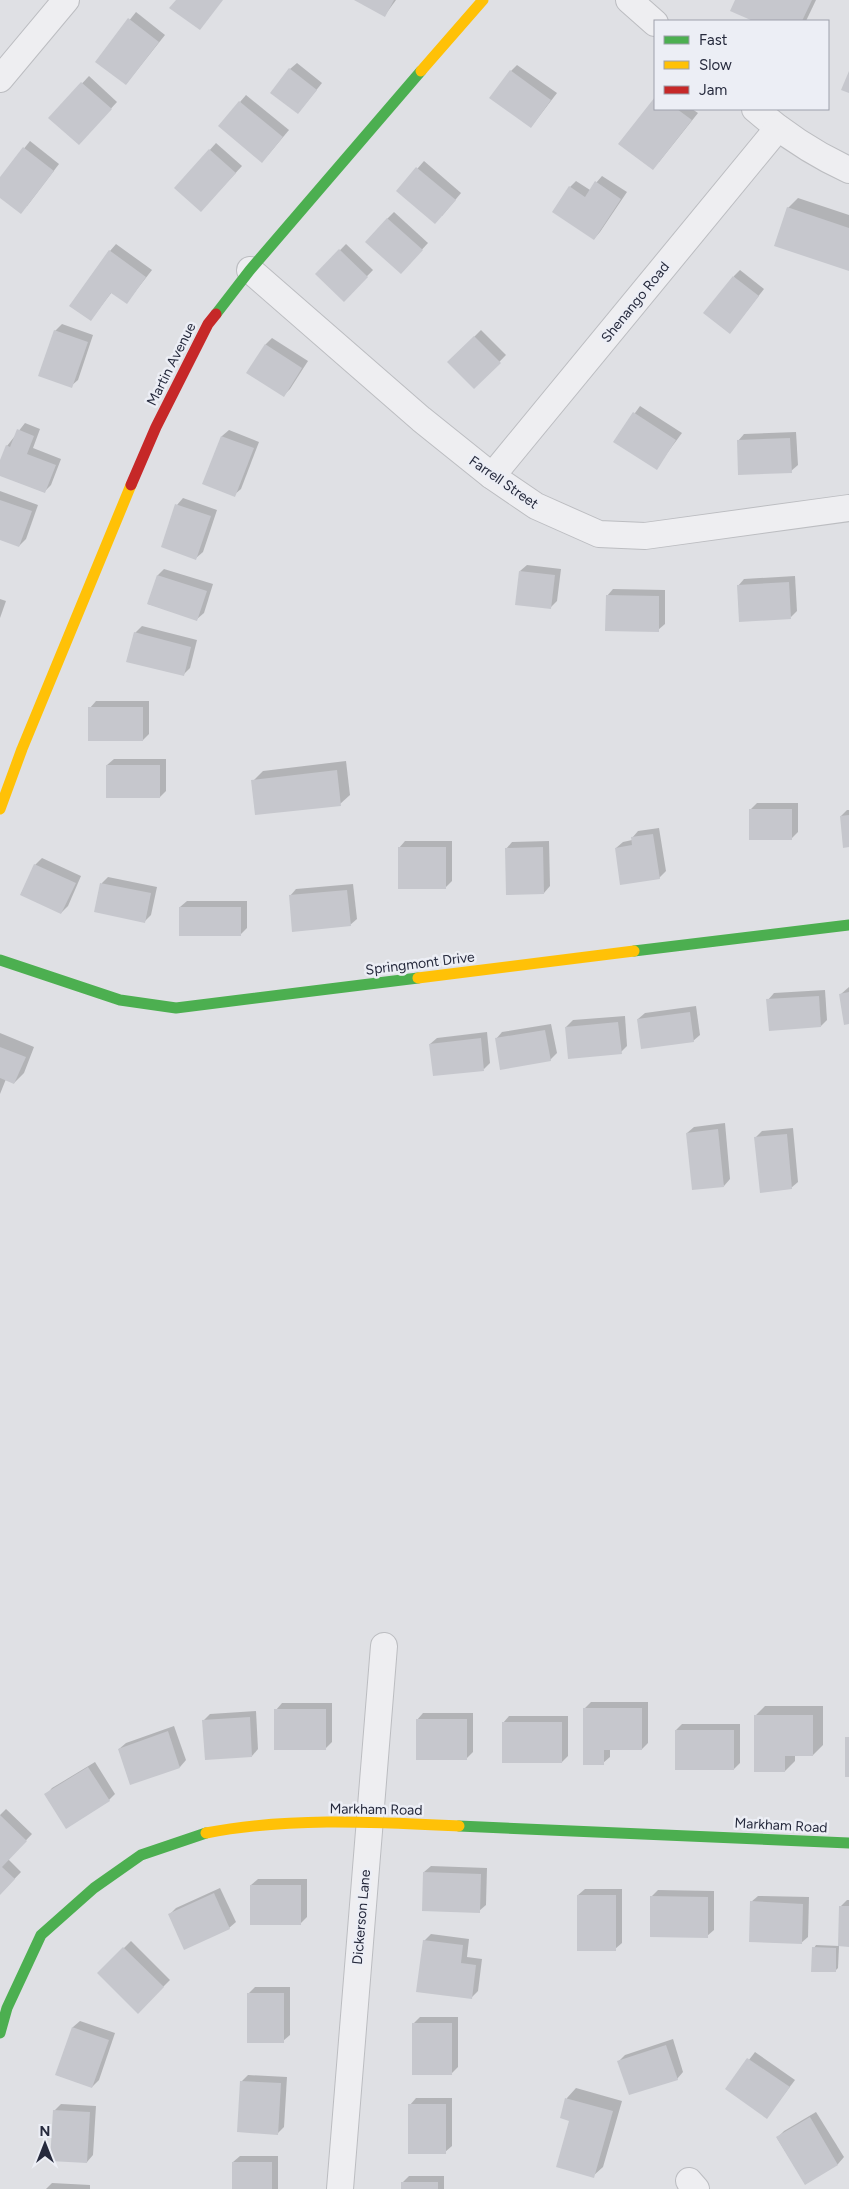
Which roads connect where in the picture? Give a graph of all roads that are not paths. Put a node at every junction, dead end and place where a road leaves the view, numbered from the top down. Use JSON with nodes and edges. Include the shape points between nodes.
{"nodes":[{"id":1,"x":66,"y":0,"type":"edge"},
{"id":2,"x":483,"y":0,"type":"edge"},
{"id":3,"x":629,"y":0,"type":"edge"},
{"id":4,"x":654,"y":21,"type":"edge"},
{"id":5,"x":0,"y":79,"type":"edge"},
{"id":6,"x":756,"y":110,"type":"edge"},
{"id":7,"x":778,"y":128,"type":"junction"},
{"id":8,"x":849,"y":170,"type":"edge"},
{"id":9,"x":250,"y":270,"type":"junction"},
{"id":10,"x":492,"y":476,"type":"junction"},
{"id":11,"x":849,"y":508,"type":"edge"},
{"id":12,"x":0,"y":809,"type":"edge"},
{"id":13,"x":849,"y":925,"type":"edge"},
{"id":14,"x":0,"y":960,"type":"edge"},
{"id":15,"x":384,"y":1646,"type":"dead end"},
{"id":16,"x":369,"y":1822,"type":"junction"},
{"id":17,"x":849,"y":1843,"type":"edge"},
{"id":18,"x":0,"y":2033,"type":"edge"},
{"id":19,"x":340,"y":2189,"type":"edge"}],
"edges":[{"from":1,"to":5,"type":"street"},
{"from":2,"to":9,"type":"street","name":"Martin Avenue"},
{"from":3,"to":4,"type":"street"},
{"from":6,"to":7,"type":"street"},
{"from":7,"to":8,"type":"street","via":[[818,156]]},
{"from":7,"to":10,"type":"street","name":"Shenango Road"},
{"from":9,"to":10,"type":"street","name":"Farrell Street","via":[[421,419]]},
{"from":9,"to":12,"type":"street","name":"Martin Avenue","via":[[208,324],[156,427],[22,748]]},
{"from":10,"to":11,"type":"street","name":"Farrell Street","via":[[536,506],[598,534],[645,536]]},
{"from":13,"to":14,"type":"street","name":"Springmont Drive","via":[[176,1008],[120,1000]]},
{"from":15,"to":16,"type":"street","name":"Dickerson Lane"},
{"from":16,"to":17,"type":"street","name":"Markham Road"},
{"from":16,"to":18,"type":"street","name":"Markham Road","via":[[255,1826],[207,1833],[141,1855],[94,1888],[41,1935],[7,2008]]},
{"from":16,"to":19,"type":"street","name":"Dickerson Lane"}]}
